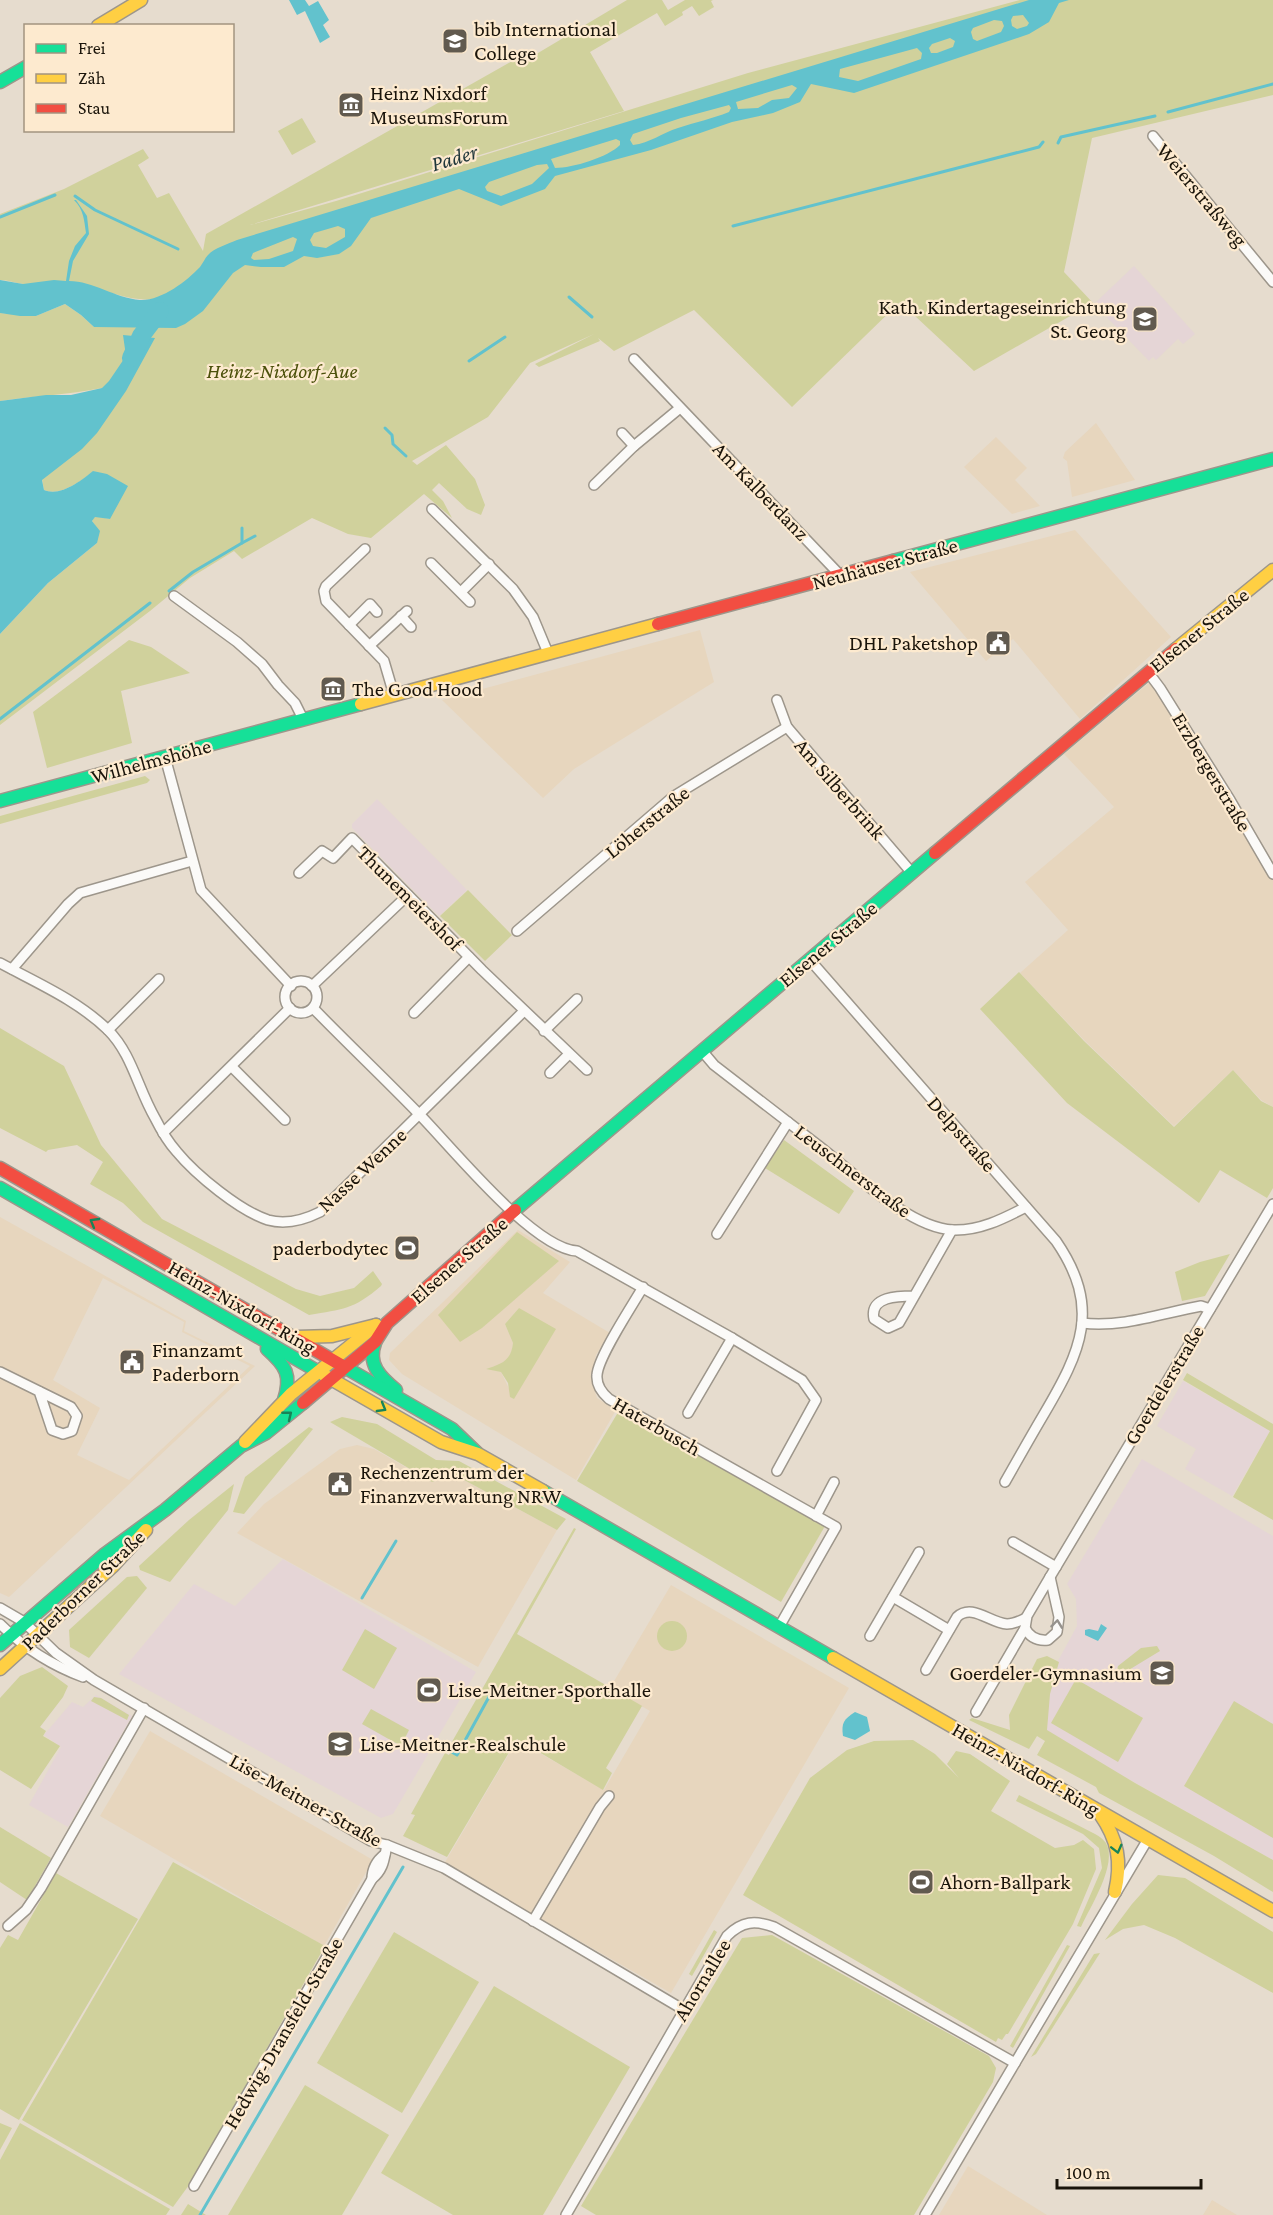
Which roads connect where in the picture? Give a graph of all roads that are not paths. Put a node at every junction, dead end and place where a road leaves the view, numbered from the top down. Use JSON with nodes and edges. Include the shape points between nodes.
{"nodes":[{"id":1,"x":141,"y":0,"type":"edge"},
{"id":2,"x":101,"y":24,"type":"edge"},
{"id":3,"x":24,"y":68,"type":"edge"},
{"id":4,"x":0,"y":82,"type":"edge"},
{"id":5,"x":1153,"y":136,"type":"dead end"},
{"id":6,"x":1273,"y":282,"type":"edge"},
{"id":7,"x":634,"y":359,"type":"dead end"},
{"id":8,"x":681,"y":408,"type":"junction"},
{"id":9,"x":622,"y":433,"type":"dead end"},
{"id":10,"x":634,"y":446,"type":"junction"},
{"id":11,"x":1273,"y":459,"type":"edge"},
{"id":12,"x":594,"y":485,"type":"dead end"},
{"id":13,"x":432,"y":509,"type":"dead end"},
{"id":14,"x":365,"y":549,"type":"dead end"},
{"id":15,"x":431,"y":563,"type":"dead end"},
{"id":16,"x":489,"y":564,"type":"junction"},
{"id":17,"x":1273,"y":570,"type":"edge"},
{"id":18,"x":840,"y":575,"type":"junction"},
{"id":19,"x":461,"y":592,"type":"junction"},
{"id":20,"x":174,"y":596,"type":"dead end"},
{"id":21,"x":470,"y":602,"type":"dead end"},
{"id":22,"x":377,"y":612,"type":"dead end"},
{"id":23,"x":349,"y":625,"type":"junction"},
{"id":24,"x":411,"y":627,"type":"dead end"},
{"id":25,"x":369,"y":646,"type":"junction"},
{"id":26,"x":548,"y":653,"type":"junction"},
{"id":27,"x":496,"y":667,"type":"joint"},
{"id":28,"x":1148,"y":672,"type":"junction"},
{"id":29,"x":394,"y":695,"type":"junction"},
{"id":30,"x":777,"y":700,"type":"dead end"},
{"id":31,"x":303,"y":719,"type":"junction"},
{"id":32,"x":787,"y":727,"type":"junction"},
{"id":33,"x":165,"y":757,"type":"junction"},
{"id":34,"x":0,"y":801,"type":"edge"},
{"id":35,"x":192,"y":861,"type":"junction"},
{"id":36,"x":299,"y":873,"type":"dead end"},
{"id":37,"x":912,"y":873,"type":"junction"},
{"id":38,"x":1273,"y":874,"type":"edge"},
{"id":39,"x":408,"y":895,"type":"junction"},
{"id":40,"x":517,"y":931,"type":"dead end"},
{"id":41,"x":469,"y":957,"type":"junction"},
{"id":42,"x":810,"y":960,"type":"junction"},
{"id":43,"x":0,"y":963,"type":"edge"},
{"id":44,"x":12,"y":969,"type":"junction"},
{"id":45,"x":159,"y":980,"type":"dead end"},
{"id":46,"x":291,"y":986,"type":"junction"},
{"id":47,"x":312,"y":986,"type":"junction"},
{"id":48,"x":577,"y":999,"type":"dead end"},
{"id":49,"x":290,"y":1008,"type":"junction"},
{"id":50,"x":313,"y":1008,"type":"junction"},
{"id":51,"x":524,"y":1011,"type":"junction"},
{"id":52,"x":414,"y":1014,"type":"dead end"},
{"id":53,"x":108,"y":1030,"type":"junction"},
{"id":54,"x":544,"y":1031,"type":"junction"},
{"id":55,"x":703,"y":1052,"type":"junction"},
{"id":56,"x":569,"y":1054,"type":"junction"},
{"id":57,"x":232,"y":1067,"type":"junction"},
{"id":58,"x":587,"y":1070,"type":"dead end"},
{"id":59,"x":550,"y":1073,"type":"dead end"},
{"id":60,"x":420,"y":1114,"type":"junction"},
{"id":61,"x":285,"y":1120,"type":"dead end"},
{"id":62,"x":788,"y":1122,"type":"junction"},
{"id":63,"x":163,"y":1133,"type":"junction"},
{"id":64,"x":0,"y":1168,"type":"edge"},
{"id":65,"x":0,"y":1188,"type":"edge"},
{"id":66,"x":1273,"y":1204,"type":"edge"},
{"id":67,"x":1026,"y":1207,"type":"junction"},
{"id":68,"x":514,"y":1212,"type":"junction"},
{"id":69,"x":952,"y":1230,"type":"junction"},
{"id":70,"x":717,"y":1234,"type":"dead end"},
{"id":71,"x":643,"y":1287,"type":"junction"},
{"id":72,"x":914,"y":1296,"type":"junction"},
{"id":73,"x":1210,"y":1309,"type":"junction"},
{"id":74,"x":1082,"y":1323,"type":"junction"},
{"id":75,"x":381,"y":1324,"type":"junction"},
{"id":76,"x":257,"y":1336,"type":"junction"},
{"id":77,"x":292,"y":1336,"type":"junction"},
{"id":78,"x":732,"y":1338,"type":"junction"},
{"id":79,"x":375,"y":1342,"type":"junction"},
{"id":80,"x":333,"y":1360,"type":"junction"},
{"id":81,"x":346,"y":1368,"type":"junction"},
{"id":82,"x":318,"y":1371,"type":"junction"},
{"id":83,"x":0,"y":1372,"type":"edge"},
{"id":84,"x":331,"y":1379,"type":"junction"},
{"id":85,"x":39,"y":1391,"type":"junction"},
{"id":86,"x":283,"y":1401,"type":"junction"},
{"id":87,"x":404,"y":1401,"type":"junction"},
{"id":88,"x":688,"y":1413,"type":"dead end"},
{"id":89,"x":241,"y":1446,"type":"junction"},
{"id":90,"x":478,"y":1454,"type":"junction"},
{"id":91,"x":777,"y":1471,"type":"dead end"},
{"id":92,"x":834,"y":1482,"type":"dead end"},
{"id":93,"x":1005,"y":1482,"type":"dead end"},
{"id":94,"x":165,"y":1510,"type":"junction"},
{"id":95,"x":816,"y":1516,"type":"junction"},
{"id":96,"x":1013,"y":1542,"type":"dead end"},
{"id":97,"x":919,"y":1552,"type":"dead end"},
{"id":98,"x":1056,"y":1567,"type":"junction"},
{"id":99,"x":1050,"y":1577,"type":"junction"},
{"id":100,"x":893,"y":1597,"type":"junction"},
{"id":101,"x":0,"y":1608,"type":"edge"},
{"id":102,"x":24,"y":1623,"type":"junction"},
{"id":103,"x":1026,"y":1623,"type":"junction"},
{"id":104,"x":0,"y":1624,"type":"edge"},
{"id":105,"x":779,"y":1627,"type":"junction"},
{"id":106,"x":949,"y":1630,"type":"junction"},
{"id":107,"x":37,"y":1634,"type":"junction"},
{"id":108,"x":11,"y":1635,"type":"junction"},
{"id":109,"x":870,"y":1636,"type":"dead end"},
{"id":110,"x":0,"y":1645,"type":"edge"},
{"id":111,"x":24,"y":1646,"type":"junction"},
{"id":112,"x":0,"y":1669,"type":"edge"},
{"id":113,"x":926,"y":1670,"type":"dead end"},
{"id":114,"x":94,"y":1680,"type":"junction"},
{"id":115,"x":144,"y":1708,"type":"junction"},
{"id":116,"x":976,"y":1712,"type":"dead end"},
{"id":117,"x":609,"y":1796,"type":"dead end"},
{"id":118,"x":1097,"y":1811,"type":"junction"},
{"id":119,"x":1148,"y":1839,"type":"junction"},
{"id":120,"x":386,"y":1850,"type":"junction"},
{"id":121,"x":1115,"y":1892,"type":"junction"},
{"id":122,"x":1273,"y":1911,"type":"edge"},
{"id":123,"x":533,"y":1921,"type":"junction"},
{"id":124,"x":8,"y":1926,"type":"dead end"},
{"id":125,"x":684,"y":2010,"type":"junction"},
{"id":126,"x":1015,"y":2063,"type":"junction"},
{"id":127,"x":194,"y":2186,"type":"dead end"},
{"id":128,"x":566,"y":2215,"type":"edge"},
{"id":129,"x":925,"y":2215,"type":"edge"}],
"edges":[{"from":1,"to":2,"type":"main road"},
{"from":3,"to":4,"type":"main road"},
{"from":5,"to":6,"type":"street","name":"Weierstraßweg"},
{"from":7,"to":8,"type":"street","name":"Am Kalberdanz"},
{"from":8,"to":10,"type":"street"},
{"from":8,"to":18,"type":"street","name":"Am Kalberdanz"},
{"from":9,"to":10,"type":"street"},
{"from":10,"to":12,"type":"street"},
{"from":11,"to":18,"type":"main road","name":"Neuhäuser Straße"},
{"from":13,"to":16,"type":"street"},
{"from":14,"to":23,"type":"street","via":[[324,591],[326,601]]},
{"from":15,"to":19,"type":"street"},
{"from":16,"to":19,"type":"street"},
{"from":16,"to":26,"type":"street","via":[[533,617]]},
{"from":17,"to":28,"type":"main road","name":"Elsener Straße"},
{"from":18,"to":26,"type":"main road","name":"Neuhäuser Straße"},
{"from":19,"to":21,"type":"street"},
{"from":20,"to":31,"type":"street","via":[[262,664],[295,703]]},
{"from":22,"to":23,"type":"street","via":[[369,603]]},
{"from":23,"to":25,"type":"street"},
{"from":24,"to":25,"type":"street","via":[[404,613]]},
{"from":25,"to":29,"type":"street","via":[[384,661]]},
{"from":26,"to":27,"type":"main road","name":"Neuhäuser Straße"},
{"from":27,"to":29,"type":"main road","name":"Wilhelmshöhe"},
{"from":28,"to":37,"type":"main road","name":"Elsener Straße"},
{"from":28,"to":38,"type":"street","name":"Erzbergerstraße"},
{"from":29,"to":31,"type":"main road","name":"Wilhelmshöhe"},
{"from":30,"to":32,"type":"street","name":"Am Silberbrink"},
{"from":31,"to":33,"type":"main road","name":"Wilhelmshöhe"},
{"from":32,"to":37,"type":"street","name":"Am Silberbrink"},
{"from":32,"to":40,"type":"street","name":"Löherstraße","via":[[674,796]]},
{"from":33,"to":34,"type":"main road","name":"Wilhelmshöhe"},
{"from":33,"to":35,"type":"street"},
{"from":35,"to":44,"type":"street","via":[[80,893]]},
{"from":35,"to":46,"type":"street","via":[[201,890]]},
{"from":36,"to":39,"type":"street","name":"Thunemeiershof","via":[[322,851],[333,858],[352,838]]},
{"from":37,"to":42,"type":"main road","name":"Elsener Straße"},
{"from":39,"to":41,"type":"street","name":"Thunemeiershof"},
{"from":39,"to":47,"type":"street"},
{"from":41,"to":51,"type":"street","name":"Thunemeiershof"},
{"from":41,"to":52,"type":"street","name":"Thunemeiershof"},
{"from":42,"to":55,"type":"main road","name":"Elsener Straße"},
{"from":42,"to":67,"type":"street","name":"Delpstraße"},
{"from":43,"to":44,"type":"street","name":"Nasse Wenne"},
{"from":44,"to":53,"type":"street","name":"Nasse Wenne","via":[[74,1004]]},
{"from":45,"to":53,"type":"street"},
{"from":46,"to":47,"type":"street","via":[[299,982]]},
{"from":46,"to":49,"type":"street","via":[[286,999]]},
{"from":47,"to":50,"type":"street","via":[[317,995]]},
{"from":48,"to":54,"type":"street"},
{"from":49,"to":50,"type":"street","via":[[304,1013]]},
{"from":49,"to":57,"type":"street"},
{"from":50,"to":60,"type":"street"},
{"from":51,"to":54,"type":"street","name":"Thunemeiershof"},
{"from":51,"to":60,"type":"street"},
{"from":53,"to":63,"type":"street","name":"Nasse Wenne","via":[[131,1063]]},
{"from":54,"to":56,"type":"street","name":"Thunemeiershof"},
{"from":55,"to":62,"type":"street","name":"Leuschnerstraße","via":[[714,1065]]},
{"from":55,"to":68,"type":"main road","name":"Elsener Straße"},
{"from":56,"to":58,"type":"street","name":"Thunemeiershof"},
{"from":56,"to":59,"type":"street"},
{"from":57,"to":61,"type":"street"},
{"from":57,"to":63,"type":"street"},
{"from":60,"to":63,"type":"street","name":"Nasse Wenne","via":[[320,1212],[303,1220],[269,1220],[251,1212],[195,1170]]},
{"from":60,"to":68,"type":"street"},
{"from":62,"to":69,"type":"street","name":"Leuschnerstraße","via":[[912,1217]]},
{"from":62,"to":70,"type":"street","name":"Leuschnerstraße"},
{"from":77,"to":64,"type":"main road","name":"Heinz-Nixdorf-Ring","one_way":true},
{"from":65,"to":76,"type":"main road","name":"Heinz-Nixdorf-Ring"},
{"from":66,"to":73,"type":"street","name":"Goerdelerstraße"},
{"from":67,"to":69,"type":"street","name":"Leuschnerstraße","via":[[998,1222]]},
{"from":67,"to":74,"type":"street","name":"Delpstraße","via":[[1068,1258],[1080,1287]]},
{"from":68,"to":71,"type":"street","via":[[529,1228]]},
{"from":68,"to":75,"type":"main road","name":"Elsener Straße"},
{"from":69,"to":72,"type":"street"},
{"from":71,"to":78,"type":"street"},
{"from":71,"to":95,"type":"street","name":"Haterbusch","via":[[598,1365],[601,1392]]},
{"from":72,"to":72,"type":"street","via":[[896,1295],[880,1302],[874,1319],[888,1328],[899,1323]]},
{"from":73,"to":74,"type":"street","via":[[1201,1306],[1127,1322]]},
{"from":73,"to":98,"type":"street","name":"Goerdelerstraße"},
{"from":74,"to":93,"type":"street","name":"Delpstraße","via":[[1073,1363]]},
{"from":75,"to":77,"type":"main road","via":[[329,1337]]},
{"from":75,"to":79,"type":"main road","name":"Elsener Straße"},
{"from":75,"to":80,"type":"main road","name":"Elsener Straße"},
{"from":76,"to":82,"type":"main road","name":"Heinz-Nixdorf-Ring"},
{"from":76,"to":86,"type":"main road","via":[[288,1372]]},
{"from":77,"to":80,"type":"main road","name":"Heinz-Nixdorf-Ring"},
{"from":78,"to":88,"type":"street","name":"Haterbusch"},
{"from":78,"to":91,"type":"street","via":[[802,1380],[816,1400]]},
{"from":79,"to":81,"type":"main road","name":"Elsener Straße"},
{"from":79,"to":87,"type":"main road","via":[[371,1353],[375,1372]]},
{"from":80,"to":81,"type":"main road","name":"Heinz-Nixdorf-Ring"},
{"from":80,"to":82,"type":"main road","name":"Elsener Straße"},
{"from":81,"to":84,"type":"main road","name":"Elsener Straße"},
{"from":81,"to":87,"type":"main road","name":"Heinz-Nixdorf-Ring"},
{"from":82,"to":84,"type":"main road","name":"Heinz-Nixdorf-Ring"},
{"from":82,"to":86,"type":"main road","name":"Paderborner Straße"},
{"from":83,"to":85,"type":"street"},
{"from":89,"to":84,"type":"main road","name":"Paderborner Straße","one_way":true,"via":[[266,1433]]},
{"from":84,"to":90,"type":"main road","name":"Heinz-Nixdorf-Ring","one_way":true,"via":[[445,1444]]},
{"from":85,"to":85,"type":"street","via":[[74,1409],[77,1420],[72,1431],[63,1434],[52,1430]]},
{"from":86,"to":89,"type":"main road","name":"Paderborner Straße"},
{"from":87,"to":90,"type":"main road","name":"Heinz-Nixdorf-Ring","via":[[452,1429]]},
{"from":89,"to":94,"type":"main road","name":"Paderborner Straße"},
{"from":90,"to":105,"type":"main road","name":"Heinz-Nixdorf-Ring"},
{"from":92,"to":95,"type":"street"},
{"from":94,"to":102,"type":"main road","name":"Paderborner Straße","via":[[105,1554]]},
{"from":94,"to":107,"type":"main road","name":"Paderborner Straße","via":[[113,1566]]},
{"from":95,"to":105,"type":"street","name":"Haterbusch","via":[[836,1527]]},
{"from":96,"to":98,"type":"street"},
{"from":97,"to":100,"type":"street"},
{"from":98,"to":99,"type":"street","name":"Goerdelerstraße"},
{"from":99,"to":103,"type":"street","name":"Goerdelerstraße"},
{"from":103,"to":99,"type":"street","one_way":true,"via":[[1030,1635],[1040,1640],[1048,1640],[1057,1632],[1059,1617]]},
{"from":100,"to":106,"type":"street"},
{"from":100,"to":109,"type":"street"},
{"from":101,"to":102,"type":"street","name":"Lise-Meitner-Straße"},
{"from":102,"to":107,"type":"street","name":"Lise-Meitner-Straße"},
{"from":102,"to":108,"type":"main road","name":"Paderborner Straße"},
{"from":103,"to":106,"type":"street","via":[[1007,1623],[966,1611]]},
{"from":103,"to":116,"type":"street","name":"Goerdelerstraße"},
{"from":104,"to":108,"type":"street","name":"Lise-Meitner-Straße"},
{"from":105,"to":118,"type":"main road","name":"Heinz-Nixdorf-Ring"},
{"from":106,"to":113,"type":"street"},
{"from":107,"to":111,"type":"main road","name":"Paderborner Straße"},
{"from":107,"to":114,"type":"street","name":"Lise-Meitner-Straße"},
{"from":108,"to":110,"type":"main road","name":"Paderborner Straße"},
{"from":108,"to":111,"type":"street","name":"Lise-Meitner-Straße"},
{"from":111,"to":112,"type":"main road","name":"Paderborner Straße"},
{"from":111,"to":114,"type":"street","name":"Lise-Meitner-Straße","via":[[68,1671]]},
{"from":114,"to":115,"type":"street","name":"Lise-Meitner-Straße"},
{"from":115,"to":120,"type":"street","name":"Lise-Meitner-Straße"},
{"from":115,"to":124,"type":"street","via":[[41,1888],[26,1910]]},
{"from":117,"to":123,"type":"street"},
{"from":118,"to":119,"type":"main road","name":"Heinz-Nixdorf-Ring"},
{"from":118,"to":121,"type":"main road","one_way":true,"via":[[1112,1831],[1120,1857]]},
{"from":119,"to":121,"type":"street"},
{"from":119,"to":122,"type":"main road","name":"Heinz-Nixdorf-Ring"},
{"from":120,"to":123,"type":"street","name":"Lise-Meitner-Straße","via":[[444,1868]]},
{"from":120,"to":127,"type":"street","name":"Hedwig-Dransfeld-Straße"},
{"from":121,"to":126,"type":"street"},
{"from":123,"to":125,"type":"street","name":"Lise-Meitner-Straße"},
{"from":125,"to":126,"type":"street","name":"Ahornallee","via":[[727,1936],[752,1921],[774,1927]]},
{"from":125,"to":128,"type":"street","name":"Ahornallee"},
{"from":126,"to":129,"type":"street"}]}
